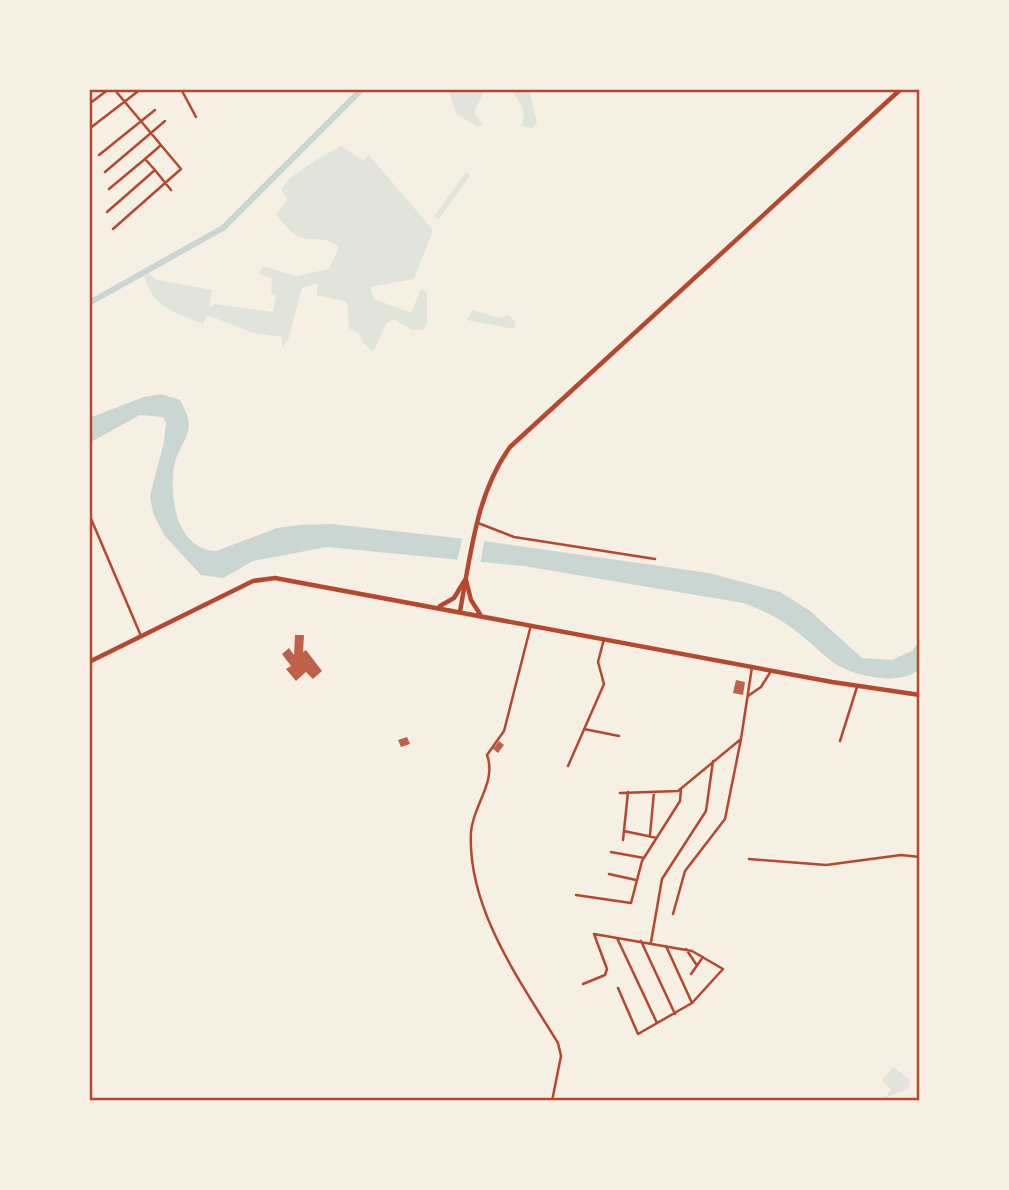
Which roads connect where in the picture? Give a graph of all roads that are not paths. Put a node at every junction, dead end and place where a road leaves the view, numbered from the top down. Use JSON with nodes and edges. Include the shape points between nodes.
{"nodes":[{"id":1,"x":109,"y":89,"type":"edge"},
{"id":2,"x":114,"y":89,"type":"edge"},
{"id":3,"x":141,"y":89,"type":"edge"},
{"id":4,"x":181,"y":89,"type":"edge"},
{"id":5,"x":901,"y":89,"type":"edge"},
{"id":6,"x":124,"y":101,"type":"junction"},
{"id":7,"x":89,"y":104,"type":"edge"},
{"id":8,"x":155,"y":110,"type":"dead end"},
{"id":9,"x":196,"y":117,"type":"dead end"},
{"id":10,"x":141,"y":121,"type":"junction"},
{"id":11,"x":165,"y":121,"type":"dead end"},
{"id":12,"x":89,"y":129,"type":"edge"},
{"id":13,"x":151,"y":133,"type":"junction"},
{"id":14,"x":162,"y":145,"type":"junction"},
{"id":15,"x":99,"y":155,"type":"dead end"},
{"id":16,"x":145,"y":159,"type":"junction"},
{"id":17,"x":155,"y":170,"type":"junction"},
{"id":18,"x":104,"y":172,"type":"dead end"},
{"id":19,"x":166,"y":183,"type":"junction"},
{"id":20,"x":109,"y":189,"type":"dead end"},
{"id":21,"x":171,"y":190,"type":"dead end"},
{"id":22,"x":107,"y":212,"type":"dead end"},
{"id":23,"x":113,"y":229,"type":"dead end"},
{"id":24,"x":89,"y":514,"type":"edge"},
{"id":25,"x":477,"y":525,"type":"junction"},
{"id":26,"x":655,"y":559,"type":"dead end"},
{"id":27,"x":466,"y":580,"type":"junction"},
{"id":28,"x":439,"y":607,"type":"junction"},
{"id":29,"x":460,"y":611,"type":"junction"},
{"id":30,"x":481,"y":615,"type":"junction"},
{"id":31,"x":531,"y":625,"type":"junction"},
{"id":32,"x":141,"y":636,"type":"junction"},
{"id":33,"x":604,"y":639,"type":"junction"},
{"id":34,"x":89,"y":662,"type":"edge"},
{"id":35,"x":752,"y":667,"type":"junction"},
{"id":36,"x":771,"y":670,"type":"junction"},
{"id":37,"x":858,"y":686,"type":"junction"},
{"id":38,"x":920,"y":695,"type":"edge"},
{"id":39,"x":748,"y":696,"type":"junction"},
{"id":40,"x":584,"y":729,"type":"junction"},
{"id":41,"x":619,"y":736,"type":"dead end"},
{"id":42,"x":741,"y":739,"type":"junction"},
{"id":43,"x":840,"y":741,"type":"dead end"},
{"id":44,"x":713,"y":761,"type":"junction"},
{"id":45,"x":568,"y":766,"type":"dead end"},
{"id":46,"x":681,"y":789,"type":"junction"},
{"id":47,"x":628,"y":792,"type":"junction"},
{"id":48,"x":654,"y":792,"type":"junction"},
{"id":49,"x":620,"y":793,"type":"dead end"},
{"id":50,"x":624,"y":831,"type":"junction"},
{"id":51,"x":650,"y":835,"type":"junction"},
{"id":52,"x":657,"y":838,"type":"junction"},
{"id":53,"x":623,"y":840,"type":"dead end"},
{"id":54,"x":611,"y":852,"type":"dead end"},
{"id":55,"x":920,"y":857,"type":"edge"},
{"id":56,"x":644,"y":858,"type":"junction"},
{"id":57,"x":749,"y":859,"type":"dead end"},
{"id":58,"x":609,"y":874,"type":"dead end"},
{"id":59,"x":636,"y":880,"type":"junction"},
{"id":60,"x":576,"y":895,"type":"dead end"},
{"id":61,"x":673,"y":914,"type":"dead end"},
{"id":62,"x":617,"y":938,"type":"junction"},
{"id":63,"x":641,"y":941,"type":"junction"},
{"id":64,"x":651,"y":943,"type":"junction"},
{"id":65,"x":666,"y":946,"type":"junction"},
{"id":66,"x":687,"y":950,"type":"junction"},
{"id":67,"x":703,"y":957,"type":"junction"},
{"id":68,"x":697,"y":966,"type":"junction"},
{"id":69,"x":691,"y":974,"type":"dead end"},
{"id":70,"x":583,"y":984,"type":"dead end"},
{"id":71,"x":618,"y":988,"type":"dead end"},
{"id":72,"x":692,"y":1003,"type":"junction"},
{"id":73,"x":675,"y":1014,"type":"junction"},
{"id":74,"x":657,"y":1024,"type":"junction"},
{"id":75,"x":552,"y":1101,"type":"edge"}],
"edges":[{"from":1,"to":7,"type":"street"},
{"from":2,"to":6,"type":"street"},
{"from":3,"to":6,"type":"street"},
{"from":4,"to":9,"type":"street"},
{"from":5,"to":25,"type":"main road","via":[[510,447],[494,468]]},
{"from":6,"to":10,"type":"street"},
{"from":6,"to":12,"type":"street"},
{"from":8,"to":10,"type":"street"},
{"from":10,"to":13,"type":"street"},
{"from":10,"to":15,"type":"street"},
{"from":11,"to":13,"type":"street"},
{"from":13,"to":14,"type":"street"},
{"from":13,"to":18,"type":"street"},
{"from":14,"to":16,"type":"street"},
{"from":14,"to":19,"type":"street","via":[[181,169]]},
{"from":16,"to":17,"type":"street"},
{"from":16,"to":20,"type":"street"},
{"from":17,"to":19,"type":"street"},
{"from":17,"to":22,"type":"street"},
{"from":19,"to":21,"type":"street"},
{"from":19,"to":23,"type":"street"},
{"from":24,"to":32,"type":"street"},
{"from":25,"to":26,"type":"street","via":[[514,537]]},
{"from":25,"to":27,"type":"main road"},
{"from":27,"to":28,"type":"main road","via":[[454,598]]},
{"from":27,"to":29,"type":"main road"},
{"from":27,"to":30,"type":"main road"},
{"from":28,"to":29,"type":"main road"},
{"from":28,"to":32,"type":"main road","via":[[275,578],[253,581]]},
{"from":29,"to":30,"type":"main road"},
{"from":30,"to":31,"type":"main road"},
{"from":31,"to":33,"type":"main road"},
{"from":31,"to":75,"type":"street","via":[[504,731],[487,755],[491,767],[475,814],[472,855],[483,906],[558,1043],[561,1056]]},
{"from":32,"to":34,"type":"main road"},
{"from":33,"to":35,"type":"main road"},
{"from":33,"to":40,"type":"street","via":[[598,663],[604,684]]},
{"from":35,"to":36,"type":"main road"},
{"from":35,"to":39,"type":"street"},
{"from":36,"to":37,"type":"main road"},
{"from":36,"to":39,"type":"street","via":[[761,687]]},
{"from":37,"to":38,"type":"main road"},
{"from":37,"to":43,"type":"street"},
{"from":39,"to":42,"type":"street"},
{"from":40,"to":41,"type":"street"},
{"from":40,"to":45,"type":"street"},
{"from":42,"to":44,"type":"street"},
{"from":42,"to":61,"type":"street","via":[[725,819],[685,871]]},
{"from":44,"to":46,"type":"street"},
{"from":44,"to":64,"type":"street","via":[[706,811],[662,879]]},
{"from":46,"to":48,"type":"street"},
{"from":46,"to":52,"type":"street","via":[[680,801]]},
{"from":47,"to":48,"type":"street"},
{"from":47,"to":49,"type":"street"},
{"from":47,"to":50,"type":"street"},
{"from":48,"to":51,"type":"street"},
{"from":50,"to":51,"type":"street"},
{"from":50,"to":53,"type":"street"},
{"from":51,"to":52,"type":"street"},
{"from":52,"to":56,"type":"street"},
{"from":54,"to":56,"type":"street"},
{"from":55,"to":57,"type":"street","via":[[901,855],[826,865]]},
{"from":56,"to":59,"type":"street"},
{"from":58,"to":59,"type":"street"},
{"from":59,"to":60,"type":"street","via":[[631,903]]},
{"from":62,"to":63,"type":"street"},
{"from":62,"to":70,"type":"street","via":[[593,934],[607,970]]},
{"from":62,"to":74,"type":"street"},
{"from":63,"to":64,"type":"street"},
{"from":63,"to":73,"type":"street"},
{"from":64,"to":65,"type":"street"},
{"from":65,"to":66,"type":"street"},
{"from":65,"to":72,"type":"street"},
{"from":66,"to":67,"type":"street"},
{"from":66,"to":68,"type":"street"},
{"from":67,"to":68,"type":"street"},
{"from":67,"to":72,"type":"street","via":[[723,969]]},
{"from":68,"to":69,"type":"street"},
{"from":71,"to":74,"type":"street","via":[[638,1034]]},
{"from":72,"to":73,"type":"street"},
{"from":73,"to":74,"type":"street"}]}
